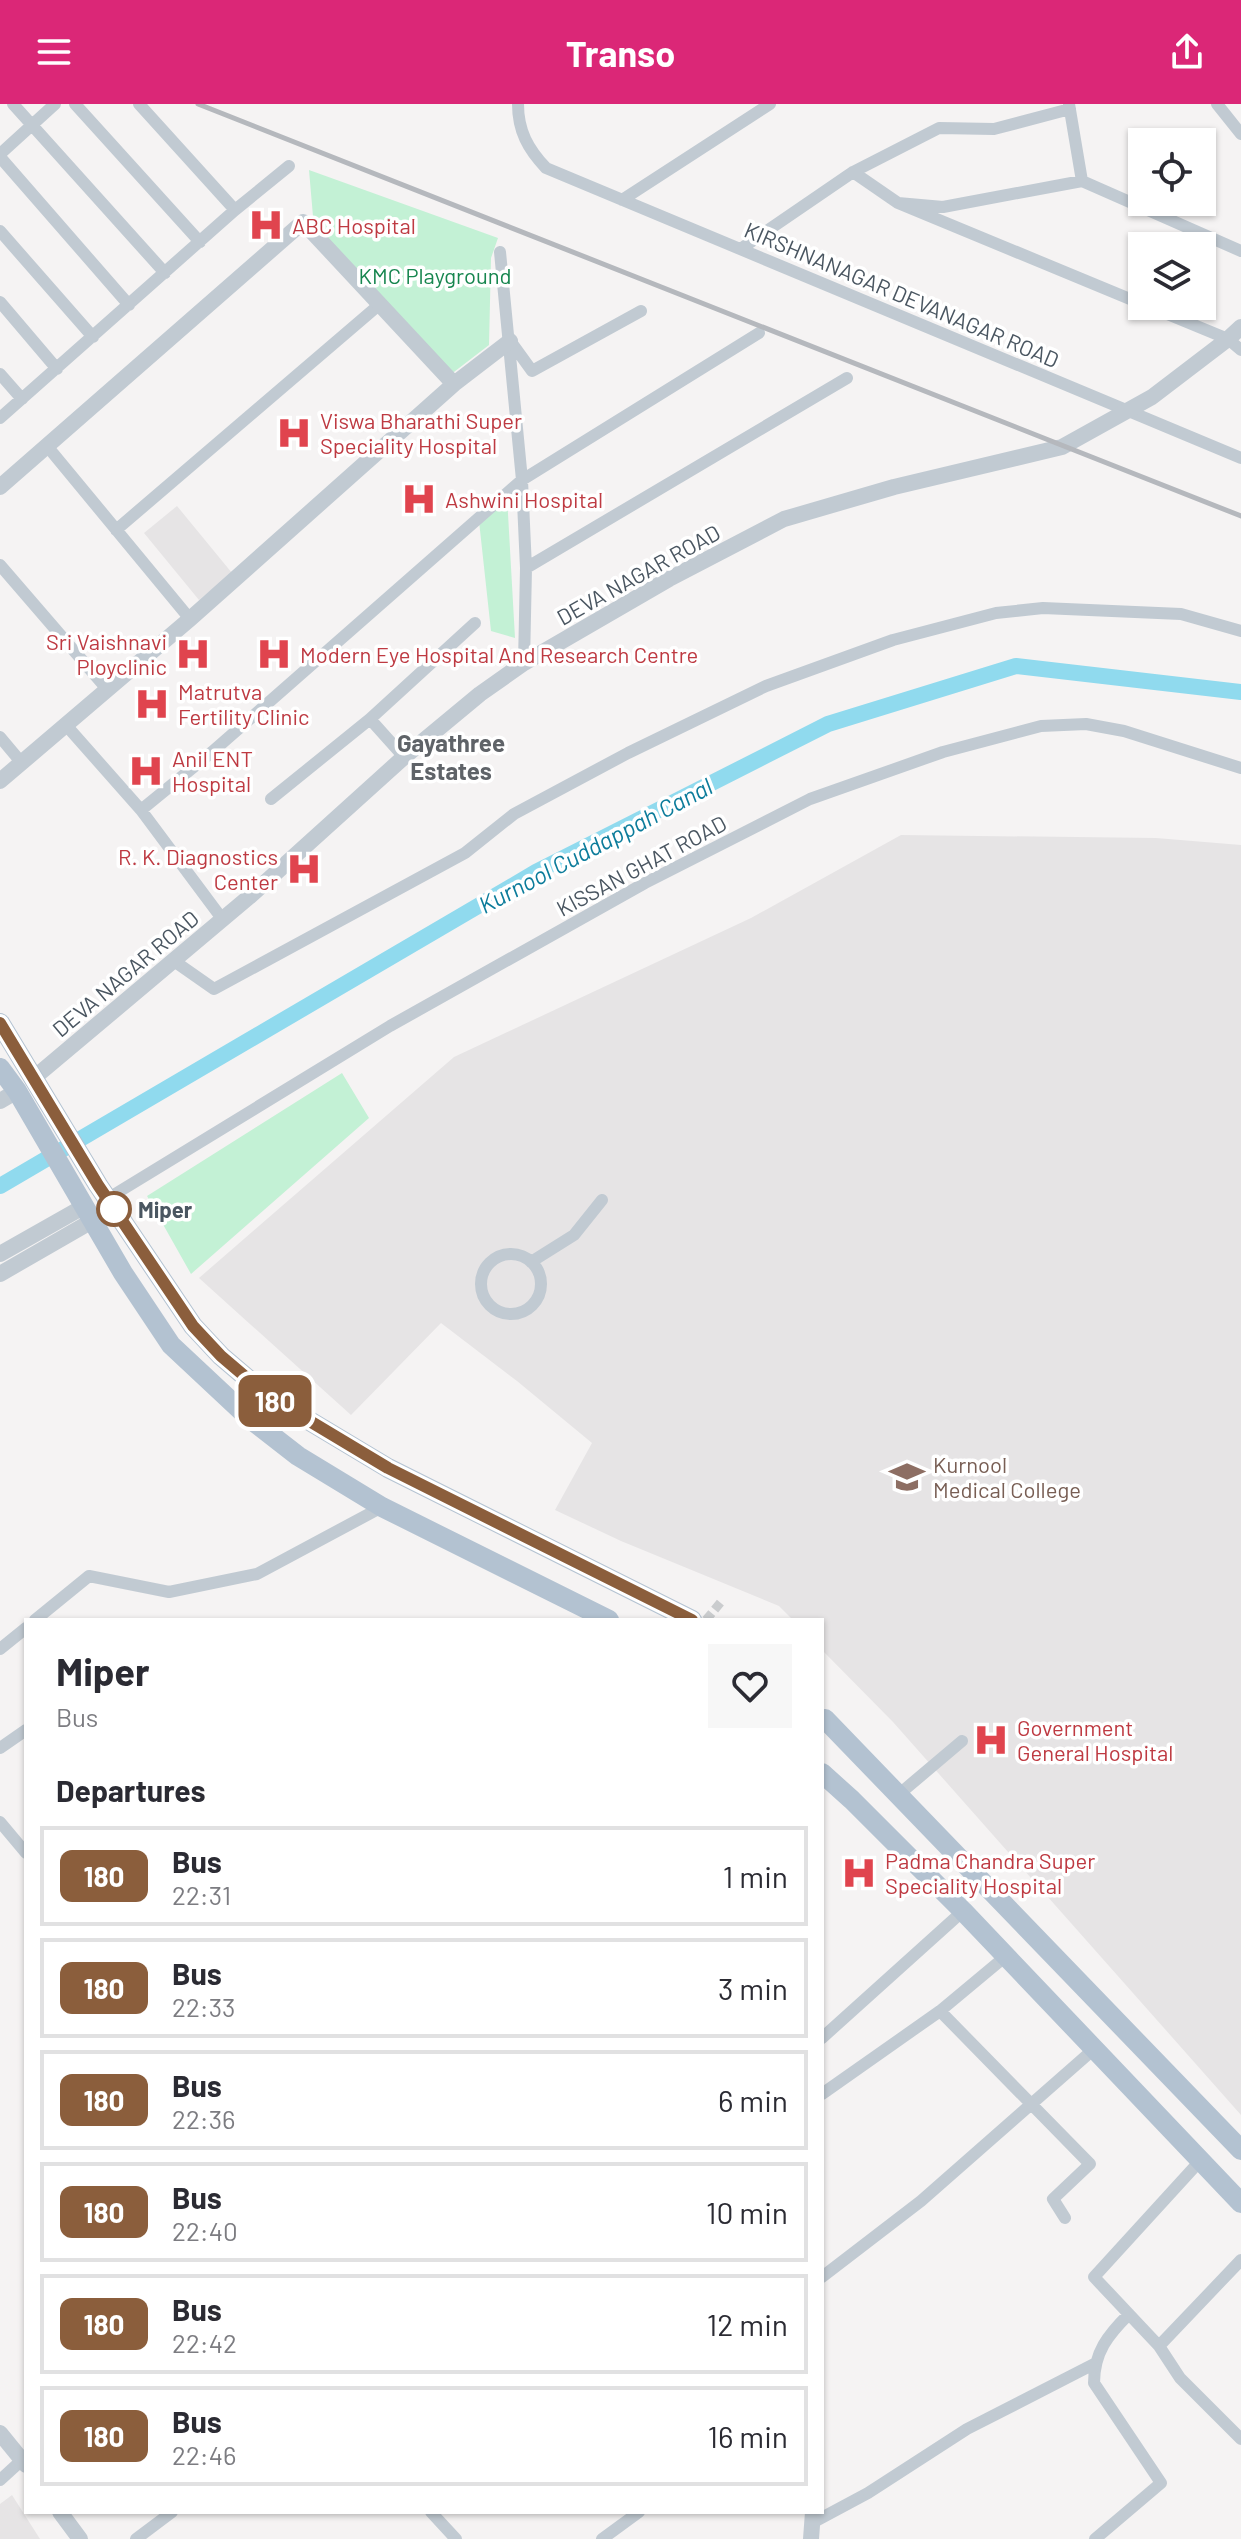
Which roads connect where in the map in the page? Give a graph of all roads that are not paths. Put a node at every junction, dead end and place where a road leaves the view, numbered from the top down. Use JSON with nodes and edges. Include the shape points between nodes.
{"nodes":[{"id":1,"x":13,"y":104,"type":"edge"},
{"id":2,"x":55,"y":104,"type":"edge"},
{"id":3,"x":75,"y":104,"type":"edge"},
{"id":4,"x":139,"y":104,"type":"edge"},
{"id":5,"x":518,"y":104,"type":"edge"},
{"id":6,"x":770,"y":104,"type":"edge"},
{"id":7,"x":1217,"y":104,"type":"edge"},
{"id":8,"x":1070,"y":106,"type":"edge"},
{"id":9,"x":31,"y":126,"type":"junction"},
{"id":10,"x":1241,"y":134,"type":"edge"},
{"id":11,"x":0,"y":156,"type":"edge"},
{"id":12,"x":289,"y":166,"type":"dead end"},
{"id":13,"x":853,"y":172,"type":"junction"},
{"id":14,"x":1082,"y":181,"type":"junction"},
{"id":15,"x":622,"y":200,"type":"junction"},
{"id":16,"x":898,"y":203,"type":"junction"},
{"id":17,"x":235,"y":210,"type":"junction"},
{"id":18,"x":0,"y":231,"type":"edge"},
{"id":19,"x":200,"y":242,"type":"junction"},
{"id":20,"x":742,"y":248,"type":"junction"},
{"id":21,"x":1241,"y":251,"type":"edge"},
{"id":22,"x":500,"y":252,"type":"dead end"},
{"id":23,"x":165,"y":273,"type":"junction"},
{"id":24,"x":1128,"y":298,"type":"edge"},
{"id":25,"x":0,"y":302,"type":"edge"},
{"id":26,"x":380,"y":304,"type":"junction"},
{"id":27,"x":129,"y":305,"type":"junction"},
{"id":28,"x":641,"y":311,"type":"dead end"},
{"id":29,"x":1180,"y":320,"type":"edge"},
{"id":30,"x":1241,"y":327,"type":"edge"},
{"id":31,"x":759,"y":333,"type":"dead end"},
{"id":32,"x":93,"y":337,"type":"junction"},
{"id":33,"x":510,"y":341,"type":"junction"},
{"id":34,"x":1235,"y":344,"type":"edge"},
{"id":35,"x":57,"y":369,"type":"junction"},
{"id":36,"x":0,"y":374,"type":"edge"},
{"id":37,"x":847,"y":378,"type":"dead end"},
{"id":38,"x":454,"y":384,"type":"junction"},
{"id":39,"x":22,"y":399,"type":"junction"},
{"id":40,"x":1127,"y":410,"type":"junction"},
{"id":41,"x":0,"y":418,"type":"edge"},
{"id":42,"x":47,"y":446,"type":"junction"},
{"id":43,"x":1241,"y":458,"type":"edge"},
{"id":44,"x":522,"y":480,"type":"junction"},
{"id":45,"x":0,"y":487,"type":"edge"},
{"id":46,"x":116,"y":530,"type":"junction"},
{"id":47,"x":0,"y":565,"type":"edge"},
{"id":48,"x":526,"y":568,"type":"junction"},
{"id":49,"x":190,"y":619,"type":"junction"},
{"id":50,"x":475,"y":623,"type":"dead end"},
{"id":51,"x":1241,"y":631,"type":"edge"},
{"id":52,"x":524,"y":663,"type":"junction"},
{"id":53,"x":107,"y":689,"type":"junction"},
{"id":54,"x":370,"y":719,"type":"junction"},
{"id":55,"x":65,"y":724,"type":"junction"},
{"id":56,"x":0,"y":737,"type":"edge"},
{"id":57,"x":404,"y":757,"type":"junction"},
{"id":58,"x":21,"y":762,"type":"junction"},
{"id":59,"x":1241,"y":768,"type":"edge"},
{"id":60,"x":0,"y":781,"type":"edge"},
{"id":61,"x":271,"y":799,"type":"dead end"},
{"id":62,"x":141,"y":810,"type":"junction"},
{"id":63,"x":223,"y":920,"type":"junction"},
{"id":64,"x":174,"y":961,"type":"junction"},
{"id":65,"x":0,"y":1023,"type":"edge"},
{"id":66,"x":0,"y":1068,"type":"edge"},
{"id":67,"x":35,"y":1077,"type":"junction"},
{"id":68,"x":8,"y":1096,"type":"edge"},
{"id":69,"x":103,"y":1192,"type":"junction"},
{"id":70,"x":602,"y":1200,"type":"dead end"},
{"id":71,"x":83,"y":1207,"type":"junction"},
{"id":72,"x":0,"y":1254,"type":"edge"},
{"id":73,"x":531,"y":1262,"type":"junction"},
{"id":74,"x":0,"y":1274,"type":"edge"},
{"id":75,"x":382,"y":1507,"type":"junction"},
{"id":76,"x":37,"y":1618,"type":"edge"},
{"id":77,"x":605,"y":1618,"type":"edge"},
{"id":78,"x":688,"y":1618,"type":"edge"},
{"id":79,"x":24,"y":1630,"type":"edge"},
{"id":80,"x":0,"y":1649,"type":"edge"},
{"id":81,"x":824,"y":1720,"type":"edge"},
{"id":82,"x":24,"y":1731,"type":"edge"},
{"id":83,"x":962,"y":1741,"type":"dead end"},
{"id":84,"x":0,"y":1748,"type":"edge"},
{"id":85,"x":824,"y":1775,"type":"edge"},
{"id":86,"x":897,"y":1796,"type":"junction"},
{"id":87,"x":0,"y":1822,"type":"edge"},
{"id":88,"x":24,"y":1851,"type":"edge"},
{"id":89,"x":963,"y":1911,"type":"junction"},
{"id":90,"x":1006,"y":1956,"type":"junction"},
{"id":91,"x":940,"y":2011,"type":"junction"},
{"id":92,"x":824,"y":2036,"type":"edge"},
{"id":93,"x":1094,"y":2049,"type":"junction"},
{"id":94,"x":824,"y":2093,"type":"edge"},
{"id":95,"x":1031,"y":2104,"type":"junction"},
{"id":96,"x":1241,"y":2150,"type":"edge"},
{"id":97,"x":1199,"y":2162,"type":"junction"},
{"id":98,"x":1241,"y":2203,"type":"edge"},
{"id":99,"x":1065,"y":2218,"type":"dead end"},
{"id":100,"x":1241,"y":2260,"type":"edge"},
{"id":101,"x":824,"y":2275,"type":"edge"},
{"id":102,"x":1129,"y":2314,"type":"junction"},
{"id":103,"x":1159,"y":2346,"type":"junction"},
{"id":104,"x":1094,"y":2364,"type":"junction"},
{"id":105,"x":0,"y":2433,"type":"edge"},
{"id":106,"x":1241,"y":2439,"type":"edge"},
{"id":107,"x":24,"y":2463,"type":"edge"},
{"id":108,"x":0,"y":2480,"type":"edge"},
{"id":109,"x":61,"y":2514,"type":"edge"},
{"id":110,"x":169,"y":2514,"type":"edge"},
{"id":111,"x":433,"y":2514,"type":"edge"},
{"id":112,"x":636,"y":2514,"type":"edge"},
{"id":113,"x":812,"y":2525,"type":"edge"},
{"id":114,"x":80,"y":2539,"type":"edge"},
{"id":115,"x":136,"y":2539,"type":"edge"},
{"id":116,"x":456,"y":2539,"type":"edge"},
{"id":117,"x":602,"y":2539,"type":"edge"},
{"id":118,"x":1095,"y":2539,"type":"edge"}],
"edges":[{"from":1,"to":9,"type":"street"},
{"from":2,"to":9,"type":"street"},
{"from":3,"to":19,"type":"street"},
{"from":4,"to":17,"type":"street"},
{"from":5,"to":15,"type":"street","name":"KIRSHNANAGAR DEVANAGAR ROAD","via":[[529,149],[546,168]]},
{"from":6,"to":15,"type":"street"},
{"from":7,"to":10,"type":"street"},
{"from":8,"to":13,"type":"street","via":[[994,129],[939,128]]},
{"from":8,"to":14,"type":"street"},
{"from":9,"to":11,"type":"street"},
{"from":9,"to":23,"type":"street"},
{"from":11,"to":27,"type":"street"},
{"from":12,"to":17,"type":"street"},
{"from":13,"to":16,"type":"street"},
{"from":13,"to":20,"type":"street"},
{"from":14,"to":16,"type":"street","via":[[943,207]]},
{"from":14,"to":21,"type":"street"},
{"from":15,"to":20,"type":"street","name":"KIRSHNANAGAR DEVANAGAR ROAD"},
{"from":16,"to":24,"type":"street"},
{"from":17,"to":19,"type":"street"},
{"from":18,"to":32,"type":"street"},
{"from":19,"to":23,"type":"street"},
{"from":20,"to":40,"type":"street","name":"KIRSHNANAGAR DEVANAGAR ROAD"},
{"from":22,"to":33,"type":"street"},
{"from":23,"to":27,"type":"street"},
{"from":25,"to":35,"type":"street"},
{"from":26,"to":38,"type":"street"},
{"from":26,"to":42,"type":"street","via":[[303,222]]},
{"from":26,"to":46,"type":"street"},
{"from":27,"to":32,"type":"street"},
{"from":28,"to":33,"type":"street","via":[[532,371]]},
{"from":29,"to":34,"type":"street"},
{"from":30,"to":34,"type":"street","name":"DEVA NAGAR ROAD"},
{"from":31,"to":44,"type":"street"},
{"from":32,"to":35,"type":"street"},
{"from":33,"to":38,"type":"street"},
{"from":33,"to":44,"type":"street"},
{"from":34,"to":40,"type":"street","name":"DEVA NAGAR ROAD"},
{"from":35,"to":39,"type":"street"},
{"from":36,"to":39,"type":"street"},
{"from":37,"to":48,"type":"street"},
{"from":38,"to":49,"type":"street"},
{"from":39,"to":41,"type":"street"},
{"from":40,"to":43,"type":"street","name":"KIRSHNANAGAR DEVANAGAR ROAD"},
{"from":40,"to":52,"type":"street","name":"DEVA NAGAR ROAD","via":[[1062,447],[784,519]]},
{"from":42,"to":45,"type":"street"},
{"from":42,"to":46,"type":"street"},
{"from":44,"to":48,"type":"street"},
{"from":44,"to":62,"type":"street"},
{"from":46,"to":49,"type":"street"},
{"from":47,"to":53,"type":"street"},
{"from":48,"to":52,"type":"street"},
{"from":49,"to":53,"type":"street"},
{"from":50,"to":54,"type":"street"},
{"from":51,"to":64,"type":"street","via":[[1181,614],[1043,608],[996,613],[893,640],[766,686],[628,753],[514,814],[465,853],[214,989]]},
{"from":52,"to":57,"type":"street","name":"DEVA NAGAR ROAD"},
{"from":53,"to":55,"type":"street"},
{"from":54,"to":57,"type":"street"},
{"from":54,"to":61,"type":"street"},
{"from":55,"to":58,"type":"street"},
{"from":55,"to":62,"type":"street"},
{"from":56,"to":58,"type":"street"},
{"from":57,"to":63,"type":"street","name":"DEVA NAGAR ROAD"},
{"from":58,"to":60,"type":"street"},
{"from":59,"to":69,"type":"street","name":"KISSAN GHAT ROAD","via":[[1124,731],[1086,724],[1041,726],[943,752],[810,799],[645,883]]},
{"from":62,"to":63,"type":"street"},
{"from":63,"to":64,"type":"street","name":"DEVA NAGAR ROAD"},
{"from":64,"to":67,"type":"street","name":"DEVA NAGAR ROAD"},
{"from":65,"to":67,"type":"main road"},
{"from":66,"to":68,"type":"main road"},
{"from":67,"to":69,"type":"main road"},
{"from":68,"to":71,"type":"main road"},
{"from":69,"to":78,"type":"main road","via":[[193,1326],[268,1396],[388,1468]]},
{"from":70,"to":73,"type":"street","via":[[574,1235]]},
{"from":71,"to":72,"type":"street"},
{"from":71,"to":74,"type":"street"},
{"from":71,"to":75,"type":"main road","via":[[171,1345],[261,1428]]},
{"from":73,"to":73,"type":"street","via":[[510,1254],[487,1266],[482,1294],[494,1309],[513,1314],[531,1306],[541,1279]]},
{"from":75,"to":76,"type":"street","via":[[257,1574],[169,1592],[89,1576]]},
{"from":75,"to":77,"type":"main road"},
{"from":79,"to":80,"type":"street"},
{"from":81,"to":86,"type":"main road"},
{"from":82,"to":84,"type":"street"},
{"from":83,"to":86,"type":"street"},
{"from":85,"to":89,"type":"main road"},
{"from":86,"to":96,"type":"main road"},
{"from":87,"to":88,"type":"street"},
{"from":89,"to":90,"type":"main road"},
{"from":89,"to":92,"type":"street"},
{"from":90,"to":91,"type":"street"},
{"from":90,"to":93,"type":"main road"},
{"from":91,"to":94,"type":"street"},
{"from":91,"to":95,"type":"street"},
{"from":93,"to":95,"type":"street"},
{"from":93,"to":97,"type":"main road"},
{"from":95,"to":99,"type":"street","via":[[1090,2164],[1053,2199]]},
{"from":95,"to":101,"type":"street","via":[[921,2201]]},
{"from":97,"to":98,"type":"main road"},
{"from":97,"to":102,"type":"street","via":[[1094,2277]]},
{"from":100,"to":103,"type":"street"},
{"from":102,"to":103,"type":"street"},
{"from":102,"to":104,"type":"street","via":[[1110,2332]]},
{"from":103,"to":106,"type":"street","via":[[1180,2378]]},
{"from":104,"to":113,"type":"street","via":[[967,2429]]},
{"from":104,"to":118,"type":"street","via":[[1094,2383],[1161,2483]]},
{"from":105,"to":107,"type":"street"},
{"from":107,"to":108,"type":"street"},
{"from":109,"to":114,"type":"street"},
{"from":110,"to":115,"type":"street"},
{"from":111,"to":116,"type":"street"},
{"from":112,"to":117,"type":"street"}]}
